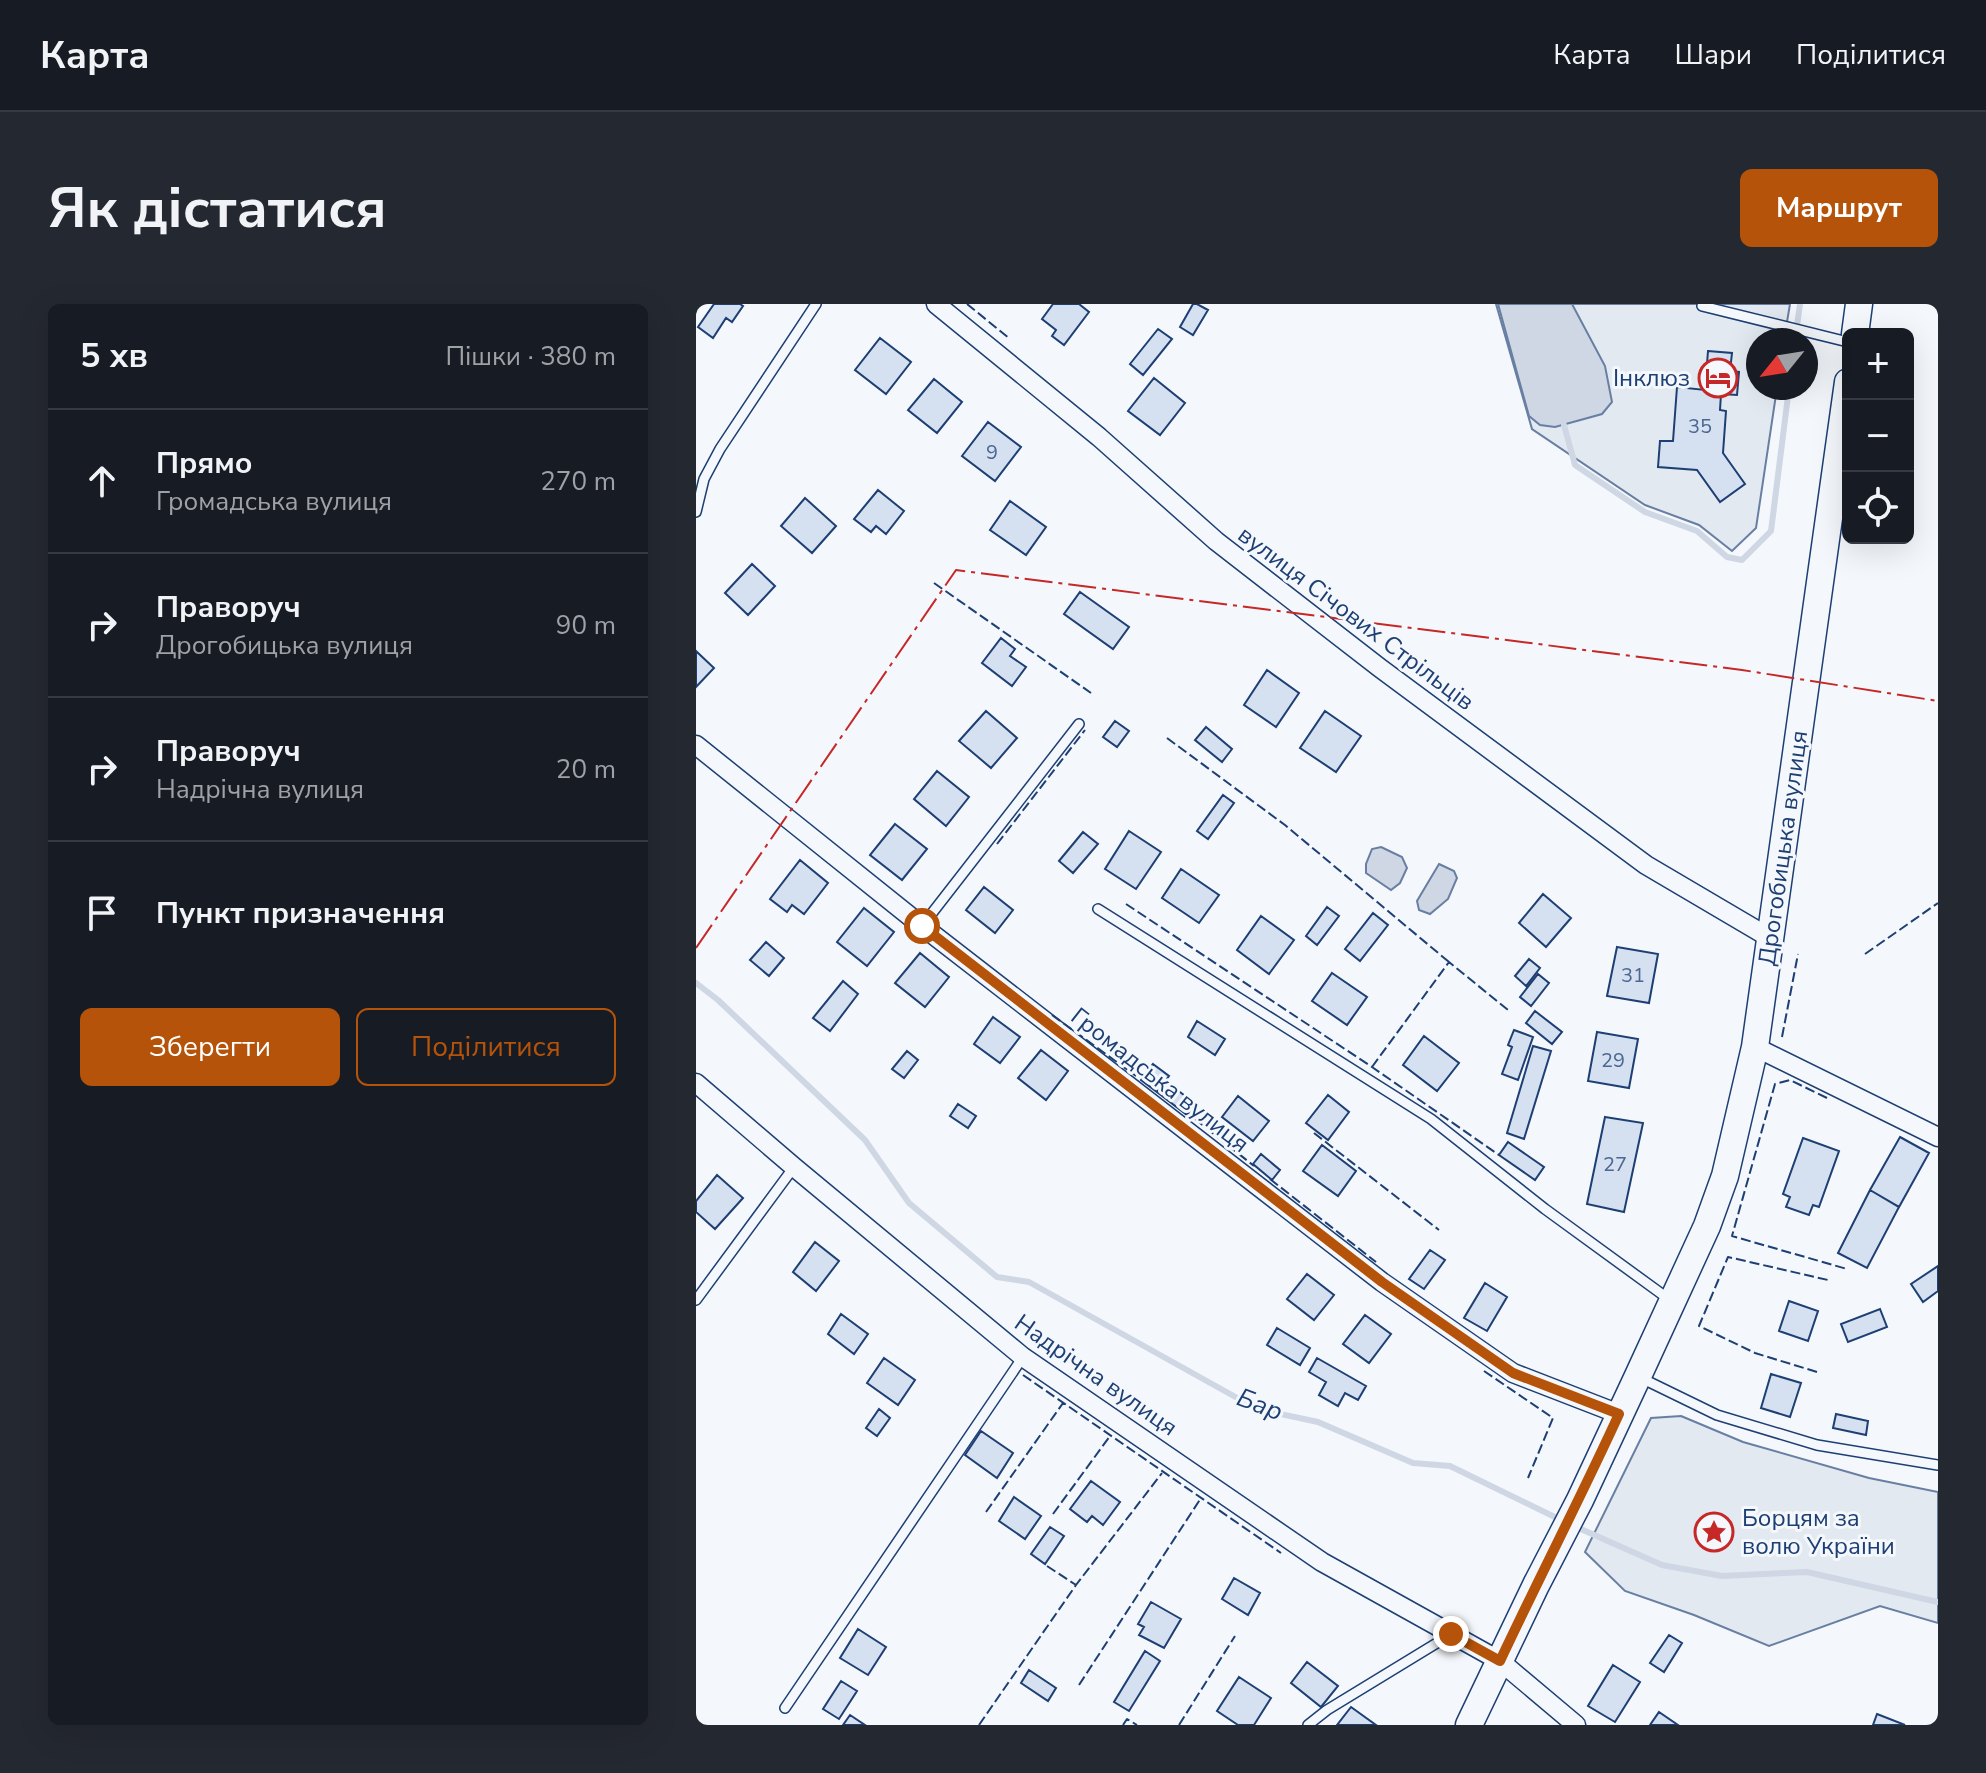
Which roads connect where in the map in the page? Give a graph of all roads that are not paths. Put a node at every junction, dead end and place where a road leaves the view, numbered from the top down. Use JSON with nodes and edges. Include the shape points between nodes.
{"nodes":[{"id":1,"x":816,"y":304,"type":"edge"},
{"id":2,"x":936,"y":304,"type":"edge"},
{"id":3,"x":1859,"y":304,"type":"edge"},
{"id":4,"x":1702,"y":306,"type":"edge"},
{"id":5,"x":1856,"y":328,"type":"edge"},
{"id":6,"x":1842,"y":341,"type":"edge"},
{"id":7,"x":1845,"y":400,"type":"edge"},
{"id":8,"x":696,"y":512,"type":"edge"},
{"id":9,"x":1079,"y":724,"type":"dead end"},
{"id":10,"x":696,"y":745,"type":"edge"},
{"id":11,"x":1098,"y":909,"type":"dead end"},
{"id":12,"x":922,"y":926,"type":"junction"},
{"id":13,"x":1770,"y":938,"type":"junction"},
{"id":14,"x":1755,"y":1047,"type":"junction"},
{"id":15,"x":696,"y":1083,"type":"edge"},
{"id":16,"x":1938,"y":1137,"type":"edge"},
{"id":17,"x":794,"y":1167,"type":"junction"},
{"id":18,"x":696,"y":1300,"type":"edge"},
{"id":19,"x":1672,"y":1302,"type":"junction"},
{"id":20,"x":1023,"y":1357,"type":"junction"},
{"id":21,"x":1638,"y":1376,"type":"junction"},
{"id":22,"x":1619,"y":1414,"type":"junction"},
{"id":23,"x":1938,"y":1465,"type":"edge"},
{"id":24,"x":1451,"y":1634,"type":"junction"},
{"id":25,"x":1500,"y":1661,"type":"junction"},
{"id":26,"x":785,"y":1708,"type":"dead end"},
{"id":27,"x":1308,"y":1725,"type":"edge"},
{"id":28,"x":1469,"y":1725,"type":"edge"},
{"id":29,"x":1576,"y":1725,"type":"edge"}],
"edges":[{"from":1,"to":8,"type":"lane","via":[[720,449],[704,479]]},
{"from":2,"to":13,"type":"street","name":"вулиця Січових Стрільців","via":[[1216,541],[1380,668],[1646,865]]},
{"from":3,"to":5,"type":"main road"},
{"from":4,"to":6,"type":"lane"},
{"from":7,"to":13,"type":"main road","name":"Дрогобицька вулиця"},
{"from":9,"to":12,"type":"lane"},
{"from":10,"to":12,"type":"street","name":"Громадська вулиця"},
{"from":11,"to":19,"type":"lane","via":[[1431,1119]]},
{"from":12,"to":22,"type":"street","name":"Громадська вулиця","via":[[1382,1282],[1513,1373]]},
{"from":13,"to":14,"type":"main road","name":"Дрогобицька вулиця"},
{"from":14,"to":16,"type":"street"},
{"from":14,"to":19,"type":"main road","name":"Дрогобицька вулиця","via":[[1725,1176]]},
{"from":15,"to":17,"type":"street","name":"Надрічна вулиця"},
{"from":17,"to":18,"type":"lane"},
{"from":17,"to":20,"type":"street","name":"Надрічна вулиця"},
{"from":19,"to":21,"type":"main road","name":"Дрогобицька вулиця"},
{"from":20,"to":24,"type":"street","name":"Надрічна вулиця","via":[[1322,1562]]},
{"from":20,"to":26,"type":"lane"},
{"from":21,"to":22,"type":"main road","name":"Дрогобицька вулиця"},
{"from":21,"to":23,"type":"lane","via":[[1717,1415],[1817,1445]]},
{"from":22,"to":25,"type":"main road","name":"Дрогобицька вулиця"},
{"from":24,"to":25,"type":"street","name":"Надрічна вулиця"},
{"from":24,"to":27,"type":"lane"},
{"from":25,"to":28,"type":"main road","name":"Дрогобицька вулиця"},
{"from":25,"to":29,"type":"street","name":"Надрічна вулиця"}]}
